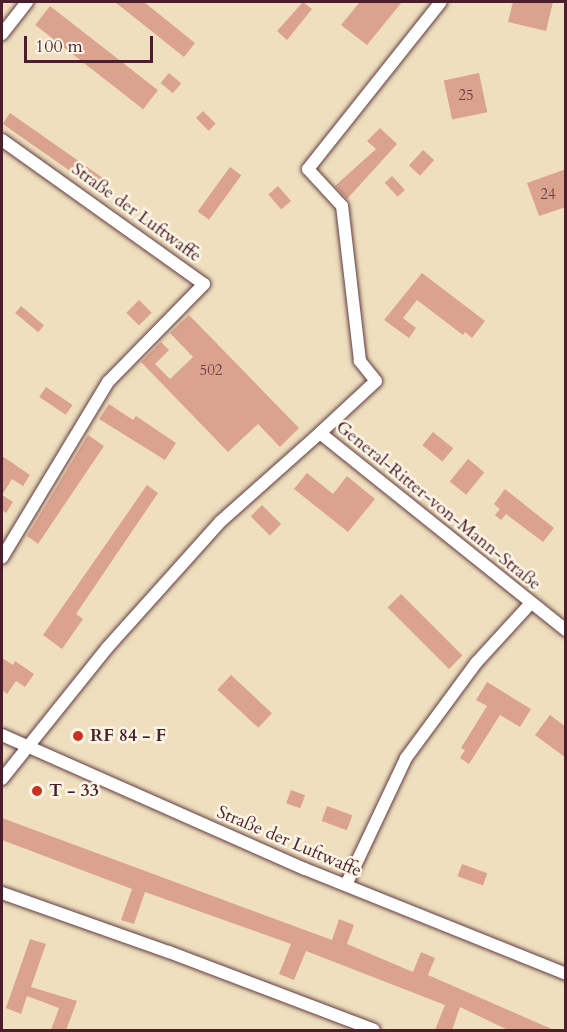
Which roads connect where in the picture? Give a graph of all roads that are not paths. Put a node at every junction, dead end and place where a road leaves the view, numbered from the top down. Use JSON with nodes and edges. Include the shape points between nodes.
{"nodes":[{"id":1,"x":27,"y":2,"type":"edge"},
{"id":2,"x":441,"y":2,"type":"edge"},
{"id":3,"x":2,"y":34,"type":"edge"},
{"id":4,"x":2,"y":140,"type":"edge"},
{"id":5,"x":321,"y":433,"type":"junction"},
{"id":6,"x":2,"y":558,"type":"edge"},
{"id":7,"x":531,"y":603,"type":"junction"},
{"id":8,"x":566,"y":630,"type":"edge"},
{"id":9,"x":2,"y":735,"type":"edge"},
{"id":10,"x":30,"y":748,"type":"junction"},
{"id":11,"x":2,"y":779,"type":"edge"},
{"id":12,"x":346,"y":885,"type":"junction"},
{"id":13,"x":2,"y":893,"type":"edge"},
{"id":14,"x":566,"y":974,"type":"edge"},
{"id":15,"x":374,"y":1030,"type":"edge"}],
"edges":[{"from":1,"to":3,"type":"street"},
{"from":2,"to":5,"type":"street","via":[[308,170],[342,206],[360,361],[376,381]]},
{"from":4,"to":6,"type":"street","name":"Straße der Luftwaffe","via":[[204,284],[108,382]]},
{"from":5,"to":7,"type":"street","name":"General-Ritter-von-Mann-Straße"},
{"from":5,"to":10,"type":"street","name":"General-Ritter-von-Mann-Straße","via":[[220,522],[107,648]]},
{"from":7,"to":8,"type":"street","name":"General-Ritter-von-Mann-Straße"},
{"from":7,"to":12,"type":"street","via":[[476,663],[406,758]]},
{"from":9,"to":10,"type":"street","name":"Straße der Luftwaffe"},
{"from":10,"to":11,"type":"street","name":"General-Ritter-von-Mann-Straße"},
{"from":10,"to":12,"type":"street","name":"Straße der Luftwaffe"},
{"from":12,"to":14,"type":"street","name":"Straße der Luftwaffe"},
{"from":13,"to":15,"type":"street","via":[[169,951]]}]}
